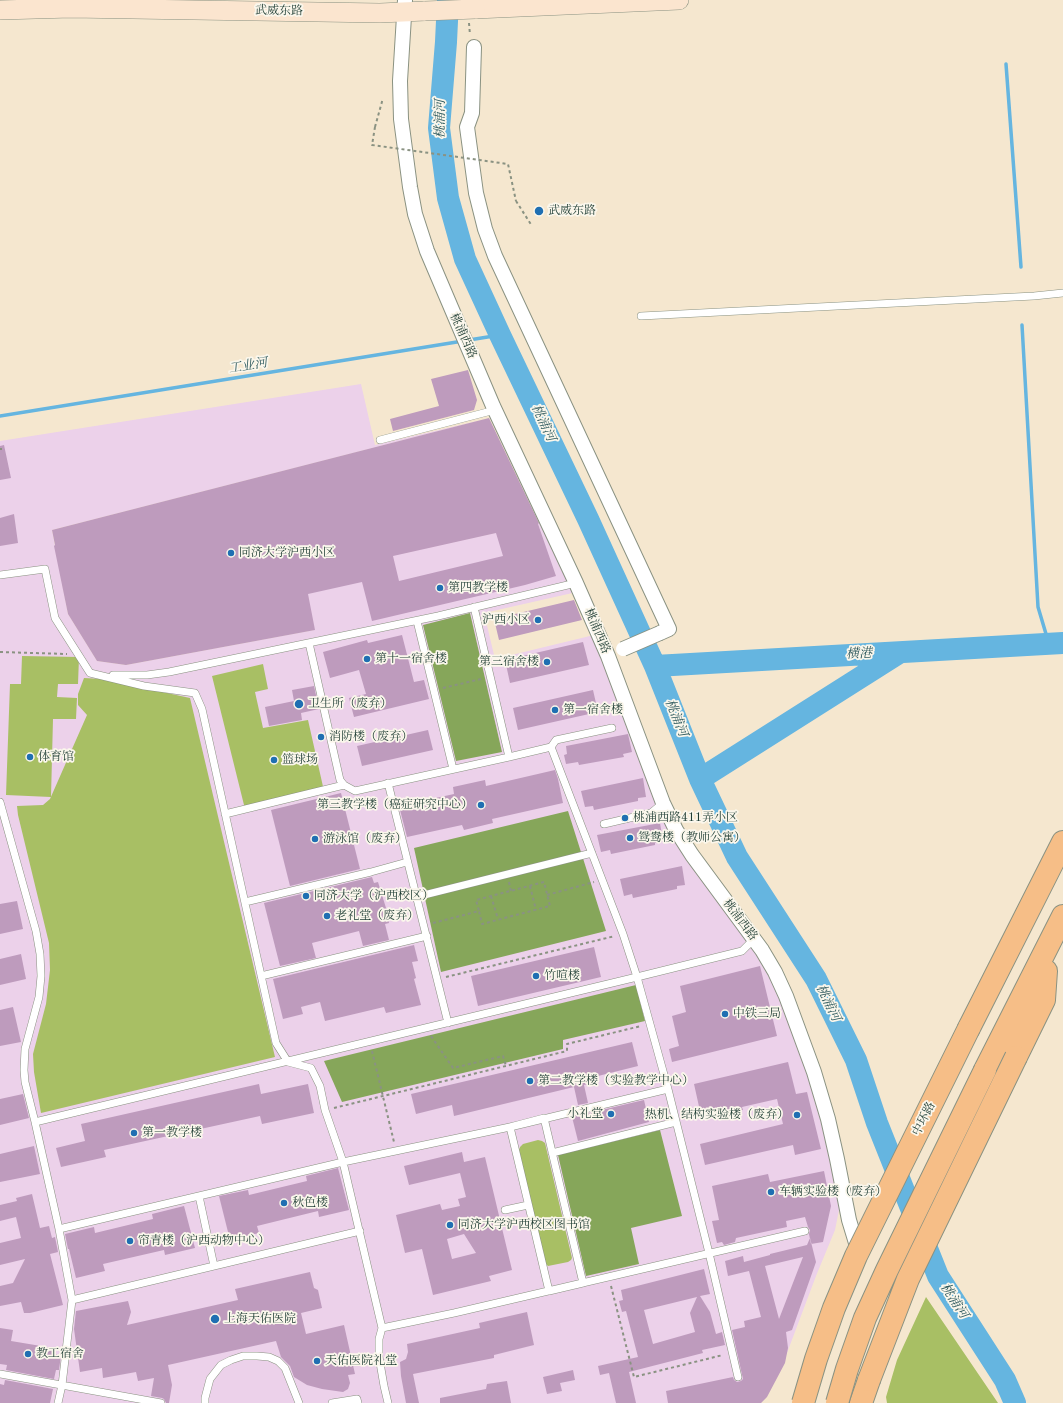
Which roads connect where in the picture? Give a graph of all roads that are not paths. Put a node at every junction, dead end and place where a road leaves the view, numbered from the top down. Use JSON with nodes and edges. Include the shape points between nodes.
{"nodes":[{"id":1,"x":679,"y":0,"type":"edge"},
{"id":2,"x":405,"y":6,"type":"edge"},
{"id":3,"x":0,"y":10,"type":"edge"},
{"id":4,"x":474,"y":47,"type":"dead end"},
{"id":5,"x":1063,"y":293,"type":"edge"},
{"id":6,"x":641,"y":316,"type":"dead end"},
{"id":7,"x":495,"y":410,"type":"junction"},
{"id":8,"x":380,"y":440,"type":"dead end"},
{"id":9,"x":0,"y":574,"type":"edge"},
{"id":10,"x":576,"y":583,"type":"junction"},
{"id":11,"x":474,"y":608,"type":"junction"},
{"id":12,"x":417,"y":621,"type":"junction"},
{"id":13,"x":309,"y":643,"type":"junction"},
{"id":14,"x":608,"y":656,"type":"junction"},
{"id":15,"x":90,"y":673,"type":"junction"},
{"id":16,"x":612,"y":728,"type":"dead end"},
{"id":17,"x":551,"y":747,"type":"junction"},
{"id":18,"x":509,"y":757,"type":"junction"},
{"id":19,"x":453,"y":769,"type":"junction"},
{"id":20,"x":388,"y":783,"type":"junction"},
{"id":21,"x":344,"y":785,"type":"junction"},
{"id":22,"x":0,"y":802,"type":"edge"},
{"id":23,"x":664,"y":803,"type":"junction"},
{"id":24,"x":225,"y":814,"type":"junction"},
{"id":25,"x":604,"y":824,"type":"dead end"},
{"id":26,"x":1063,"y":842,"type":"edge"},
{"id":27,"x":592,"y":853,"type":"junction"},
{"id":28,"x":407,"y":862,"type":"junction"},
{"id":29,"x":416,"y":897,"type":"junction"},
{"id":30,"x":245,"y":902,"type":"junction"},
{"id":31,"x":1063,"y":916,"type":"edge"},
{"id":32,"x":427,"y":936,"type":"junction"},
{"id":33,"x":757,"y":946,"type":"junction"},
{"id":34,"x":1046,"y":971,"type":"dead end"},
{"id":35,"x":261,"y":976,"type":"junction"},
{"id":36,"x":637,"y":977,"type":"junction"},
{"id":37,"x":448,"y":1022,"type":"junction"},
{"id":38,"x":288,"y":1062,"type":"junction"},
{"id":39,"x":668,"y":1089,"type":"junction"},
{"id":40,"x":544,"y":1118,"type":"junction"},
{"id":41,"x":35,"y":1122,"type":"junction"},
{"id":42,"x":676,"y":1122,"type":"junction"},
{"id":43,"x":510,"y":1127,"type":"junction"},
{"id":44,"x":552,"y":1153,"type":"junction"},
{"id":45,"x":343,"y":1162,"type":"junction"},
{"id":46,"x":198,"y":1196,"type":"junction"},
{"id":47,"x":528,"y":1205,"type":"junction"},
{"id":48,"x":505,"y":1210,"type":"dead end"},
{"id":49,"x":59,"y":1229,"type":"junction"},
{"id":50,"x":804,"y":1231,"type":"dead end"},
{"id":51,"x":360,"y":1232,"type":"junction"},
{"id":52,"x":856,"y":1243,"type":"dead end"},
{"id":53,"x":709,"y":1253,"type":"junction"},
{"id":54,"x":214,"y":1266,"type":"junction"},
{"id":55,"x":583,"y":1283,"type":"junction"},
{"id":56,"x":549,"y":1291,"type":"junction"},
{"id":57,"x":72,"y":1300,"type":"junction"},
{"id":58,"x":382,"y":1328,"type":"junction"},
{"id":59,"x":0,"y":1374,"type":"edge"},
{"id":60,"x":738,"y":1377,"type":"dead end"},
{"id":61,"x":62,"y":1385,"type":"junction"},
{"id":62,"x":58,"y":1403,"type":"edge"},
{"id":63,"x":161,"y":1403,"type":"edge"},
{"id":64,"x":205,"y":1403,"type":"edge"},
{"id":65,"x":300,"y":1403,"type":"edge"},
{"id":66,"x":332,"y":1403,"type":"edge"},
{"id":67,"x":358,"y":1403,"type":"edge"},
{"id":68,"x":388,"y":1403,"type":"edge"},
{"id":69,"x":803,"y":1403,"type":"edge"},
{"id":70,"x":836,"y":1403,"type":"edge"},
{"id":71,"x":861,"y":1403,"type":"edge"}],
"edges":[{"from":1,"to":2,"type":"main road","name":"武威东路","bridge":true,"via":[[425,11]]},
{"from":2,"to":3,"type":"main road","name":"武威东路"},
{"from":2,"to":7,"type":"street","name":"桃浦西路","via":[[400,107],[415,214],[426,251]]},
{"from":4,"to":14,"type":"street","bridge":true,"via":[[472,113],[467,126],[476,193],[485,230],[669,629]]},
{"from":5,"to":6,"type":"lane"},
{"from":7,"to":8,"type":"lane"},
{"from":7,"to":10,"type":"street","name":"桃浦西路"},
{"from":9,"to":15,"type":"lane","via":[[45,569],[55,618]]},
{"from":10,"to":11,"type":"lane"},
{"from":10,"to":14,"type":"street","name":"桃浦西路"},
{"from":11,"to":12,"type":"lane"},
{"from":11,"to":18,"type":"lane"},
{"from":12,"to":13,"type":"lane"},
{"from":12,"to":19,"type":"lane"},
{"from":13,"to":15,"type":"lane","via":[[154,674],[121,676]]},
{"from":13,"to":21,"type":"lane","via":[[340,780]]},
{"from":14,"to":23,"type":"street","name":"桃浦西路"},
{"from":15,"to":24,"type":"lane","via":[[144,686],[195,693],[202,709]]},
{"from":16,"to":17,"type":"lane","via":[[556,740]]},
{"from":17,"to":18,"type":"lane"},
{"from":17,"to":27,"type":"lane"},
{"from":18,"to":19,"type":"lane"},
{"from":19,"to":20,"type":"lane"},
{"from":20,"to":21,"type":"lane","via":[[356,791]]},
{"from":20,"to":28,"type":"lane"},
{"from":21,"to":24,"type":"lane"},
{"from":22,"to":41,"type":"lane","via":[[40,954],[39,997],[25,1049],[24,1070]]},
{"from":23,"to":25,"type":"lane","via":[[651,813]]},
{"from":23,"to":33,"type":"street","name":"桃浦西路","via":[[676,830],[692,855]]},
{"from":24,"to":30,"type":"lane"},
{"from":26,"to":69,"type":"highway","name":"中环路","bridge":true,"via":[[859,1250],[834,1308]]},
{"from":27,"to":29,"type":"lane"},
{"from":27,"to":36,"type":"lane"},
{"from":28,"to":29,"type":"lane"},
{"from":28,"to":30,"type":"lane"},
{"from":29,"to":32,"type":"lane"},
{"from":30,"to":35,"type":"lane"},
{"from":31,"to":70,"type":"highway","bridge":true,"via":[[887,1270],[865,1318]]},
{"from":32,"to":35,"type":"lane"},
{"from":32,"to":37,"type":"lane"},
{"from":33,"to":36,"type":"lane"},
{"from":33,"to":52,"type":"street","name":"桃浦西路","via":[[775,972],[786,996],[814,1072],[828,1119]]},
{"from":34,"to":71,"type":"highway","bridge":true,"via":[[1044,1000],[908,1279]]},
{"from":35,"to":38,"type":"lane","via":[[276,1043]]},
{"from":36,"to":37,"type":"lane"},
{"from":36,"to":39,"type":"lane"},
{"from":37,"to":38,"type":"lane"},
{"from":38,"to":41,"type":"lane"},
{"from":38,"to":45,"type":"lane","via":[[310,1068],[320,1086],[325,1110]]},
{"from":39,"to":40,"type":"lane"},
{"from":39,"to":42,"type":"lane"},
{"from":40,"to":43,"type":"lane"},
{"from":40,"to":44,"type":"lane"},
{"from":41,"to":49,"type":"lane"},
{"from":42,"to":44,"type":"lane"},
{"from":42,"to":53,"type":"lane"},
{"from":43,"to":45,"type":"lane"},
{"from":43,"to":47,"type":"lane"},
{"from":44,"to":55,"type":"lane"},
{"from":45,"to":46,"type":"lane"},
{"from":45,"to":51,"type":"lane"},
{"from":46,"to":49,"type":"lane"},
{"from":46,"to":54,"type":"lane"},
{"from":47,"to":48,"type":"lane"},
{"from":47,"to":56,"type":"lane"},
{"from":49,"to":57,"type":"lane"},
{"from":50,"to":53,"type":"lane"},
{"from":51,"to":54,"type":"lane"},
{"from":51,"to":58,"type":"lane"},
{"from":53,"to":55,"type":"lane"},
{"from":53,"to":60,"type":"lane"},
{"from":54,"to":57,"type":"lane"},
{"from":55,"to":56,"type":"lane"},
{"from":56,"to":58,"type":"lane"},
{"from":57,"to":61,"type":"lane"},
{"from":58,"to":68,"type":"lane","via":[[379,1356]]},
{"from":59,"to":61,"type":"lane"},
{"from":61,"to":62,"type":"lane"},
{"from":61,"to":63,"type":"lane"},
{"from":64,"to":65,"type":"lane","via":[[210,1379],[221,1365],[244,1356],[270,1357],[278,1361],[285,1368]]},
{"from":66,"to":67,"type":"lane","via":[[357,1398]]}]}
